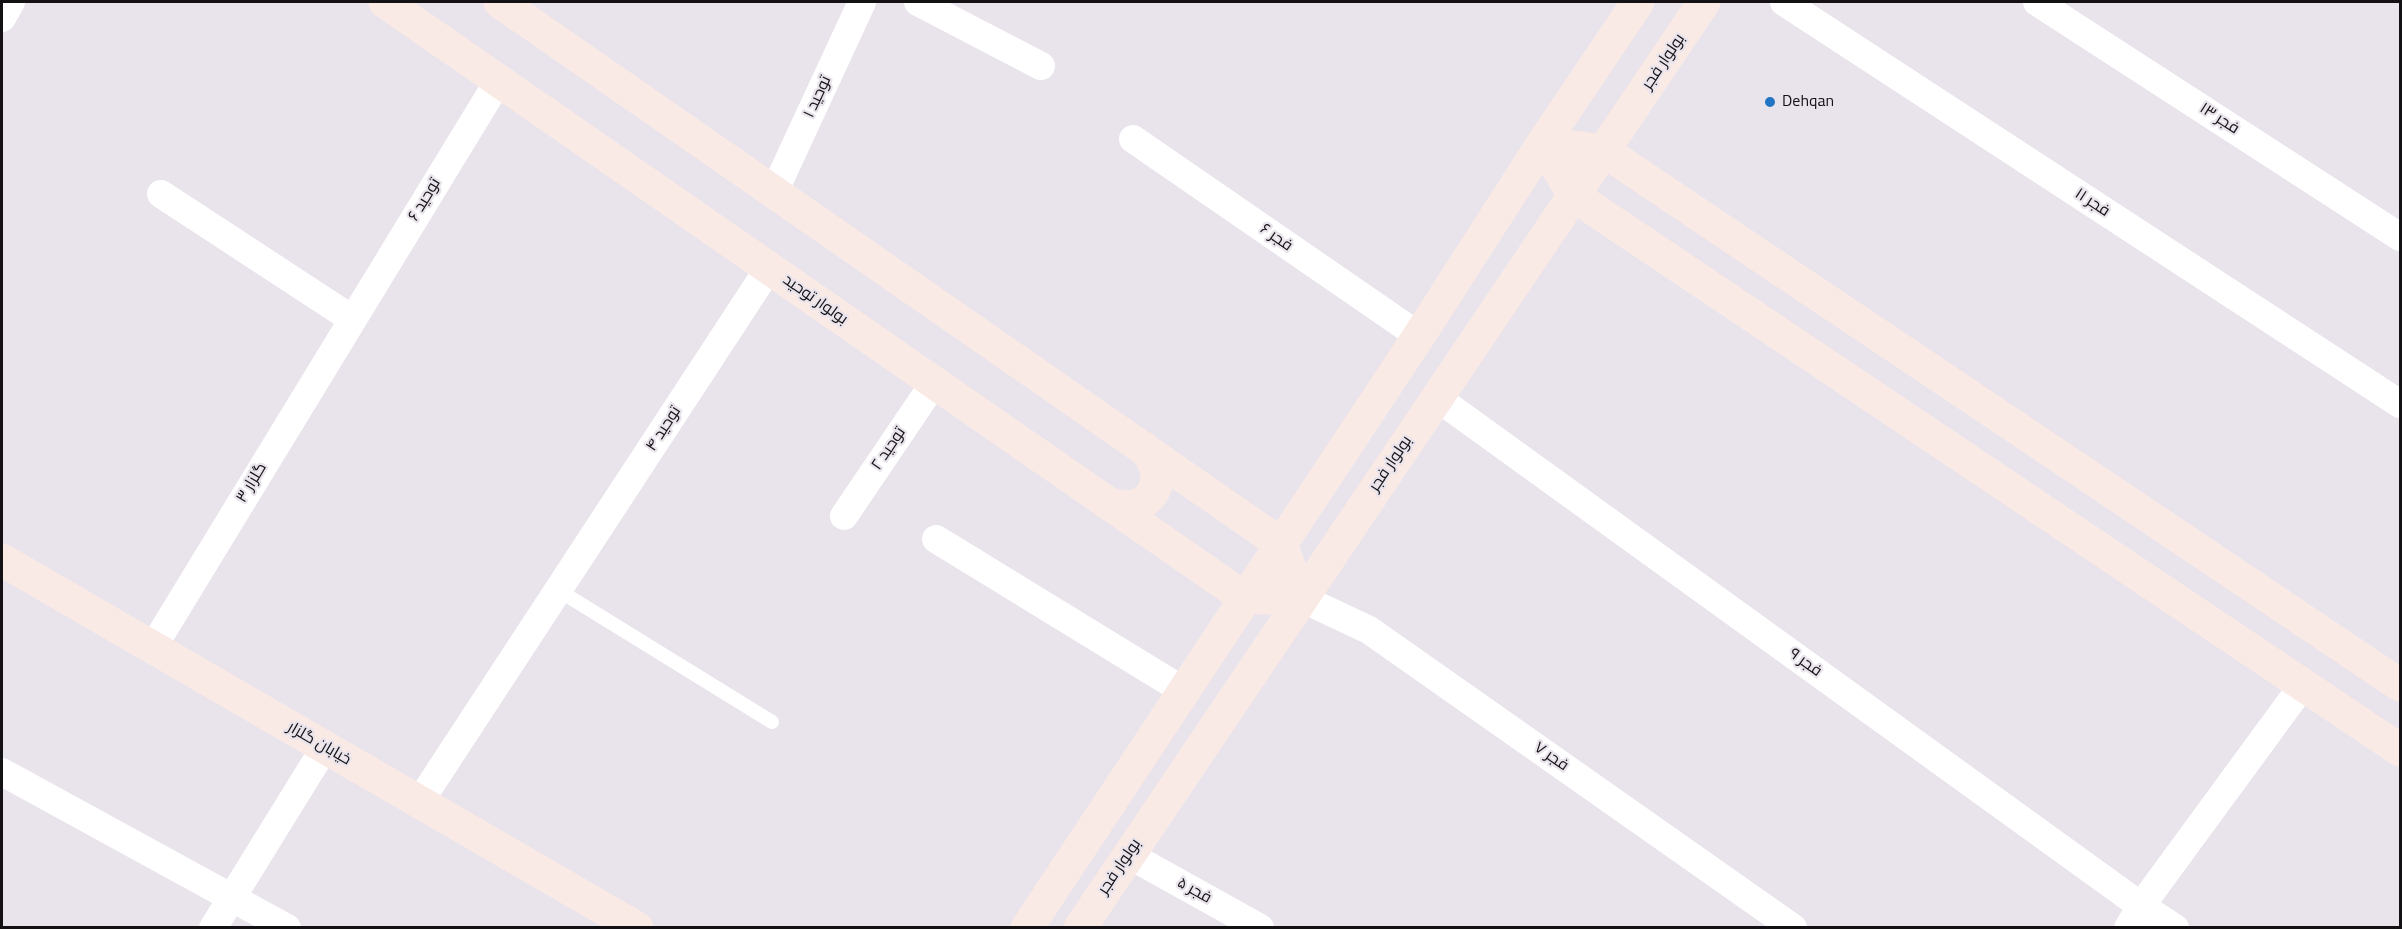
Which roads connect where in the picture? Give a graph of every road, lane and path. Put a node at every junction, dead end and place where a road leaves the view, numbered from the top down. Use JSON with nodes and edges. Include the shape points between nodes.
{"nodes":[{"id":1,"x":11,"y":2,"type":"edge"},
{"id":2,"x":385,"y":2,"type":"edge"},
{"id":3,"x":500,"y":2,"type":"edge"},
{"id":4,"x":862,"y":2,"type":"edge"},
{"id":5,"x":918,"y":2,"type":"edge"},
{"id":6,"x":1638,"y":2,"type":"edge"},
{"id":7,"x":1704,"y":2,"type":"edge"},
{"id":8,"x":1784,"y":2,"type":"edge"},
{"id":9,"x":2037,"y":2,"type":"edge"},
{"id":10,"x":2,"y":18,"type":"edge"},
{"id":11,"x":1041,"y":66,"type":"dead end"},
{"id":12,"x":499,"y":80,"type":"junction"},
{"id":13,"x":1133,"y":139,"type":"dead end"},
{"id":14,"x":1543,"y":143,"type":"junction"},
{"id":15,"x":1604,"y":151,"type":"junction"},
{"id":16,"x":774,"y":192,"type":"junction"},
{"id":17,"x":161,"y":194,"type":"dead end"},
{"id":18,"x":1574,"y":196,"type":"junction"},
{"id":19,"x":2400,"y":237,"type":"edge"},
{"id":20,"x":769,"y":268,"type":"junction"},
{"id":21,"x":352,"y":320,"type":"junction"},
{"id":22,"x":1419,"y":336,"type":"junction"},
{"id":23,"x":934,"y":383,"type":"junction"},
{"id":24,"x":1436,"y":397,"type":"junction"},
{"id":25,"x":2400,"y":404,"type":"edge"},
{"id":26,"x":1144,"y":448,"type":"junction"},
{"id":27,"x":1106,"y":502,"type":"junction"},
{"id":28,"x":844,"y":516,"type":"dead end"},
{"id":29,"x":936,"y":539,"type":"dead end"},
{"id":30,"x":1281,"y":544,"type":"junction"},
{"id":31,"x":2,"y":560,"type":"edge"},
{"id":32,"x":558,"y":590,"type":"junction"},
{"id":33,"x":1245,"y":598,"type":"junction"},
{"id":34,"x":1301,"y":598,"type":"junction"},
{"id":35,"x":153,"y":647,"type":"junction"},
{"id":36,"x":2303,"y":685,"type":"junction"},
{"id":37,"x":2400,"y":685,"type":"edge"},
{"id":38,"x":1184,"y":691,"type":"junction"},
{"id":39,"x":772,"y":722,"type":"dead end"},
{"id":40,"x":325,"y":747,"type":"junction"},
{"id":41,"x":2400,"y":750,"type":"edge"},
{"id":42,"x":2,"y":772,"type":"edge"},
{"id":43,"x":420,"y":801,"type":"junction"},
{"id":44,"x":1129,"y":855,"type":"junction"},
{"id":45,"x":232,"y":897,"type":"junction"},
{"id":46,"x":2135,"y":917,"type":"edge"},
{"id":47,"x":213,"y":927,"type":"edge"},
{"id":48,"x":287,"y":927,"type":"edge"},
{"id":49,"x":638,"y":927,"type":"edge"},
{"id":50,"x":1027,"y":927,"type":"edge"},
{"id":51,"x":1080,"y":927,"type":"edge"},
{"id":52,"x":1260,"y":927,"type":"edge"},
{"id":53,"x":1793,"y":927,"type":"edge"},
{"id":54,"x":2175,"y":927,"type":"edge"}],
"edges":[{"from":1,"to":10,"type":"street"},
{"from":2,"to":12,"type":"street","name":"بولوار توحید"},
{"from":3,"to":16,"type":"street"},
{"from":4,"to":16,"type":"street","name":"توحید ۱"},
{"from":5,"to":11,"type":"street"},
{"from":6,"to":14,"type":"street"},
{"from":7,"to":15,"type":"street","name":"بولوار فجر"},
{"from":8,"to":25,"type":"street","name":"فجر ۱۱"},
{"from":9,"to":19,"type":"street","name":"فجر ۱۳"},
{"from":12,"to":20,"type":"street","name":"بولوار توحید"},
{"from":12,"to":21,"type":"street","name":"توحید ۶"},
{"from":13,"to":22,"type":"street","name":"فجر ۶"},
{"from":14,"to":15,"type":"street"},
{"from":14,"to":18,"type":"street"},
{"from":14,"to":22,"type":"street"},
{"from":15,"to":18,"type":"street","name":"بولوار فجر"},
{"from":15,"to":37,"type":"street"},
{"from":16,"to":26,"type":"street"},
{"from":17,"to":21,"type":"street"},
{"from":18,"to":24,"type":"street","name":"بولوار فجر"},
{"from":18,"to":36,"type":"street"},
{"from":20,"to":23,"type":"street","name":"بولوار توحید"},
{"from":20,"to":32,"type":"street","name":"توحید ۴"},
{"from":21,"to":35,"type":"street","name":"گلزار ۳"},
{"from":22,"to":30,"type":"street"},
{"from":23,"to":27,"type":"street","name":"بولوار توحید"},
{"from":23,"to":28,"type":"street","name":"توحید ۲"},
{"from":24,"to":34,"type":"street","name":"بولوار فجر"},
{"from":24,"to":46,"type":"street","name":"فجر ۹"},
{"from":26,"to":27,"type":"street","via":[[1157,470],[1152,494],[1131,507]]},
{"from":26,"to":30,"type":"street"},
{"from":27,"to":33,"type":"street","name":"بولوار توحید"},
{"from":29,"to":38,"type":"street"},
{"from":30,"to":33,"type":"street"},
{"from":30,"to":34,"type":"street"},
{"from":31,"to":35,"type":"street","name":"خیابان گلزار"},
{"from":32,"to":39,"type":"lane"},
{"from":32,"to":43,"type":"street","name":"توحید ۴"},
{"from":33,"to":34,"type":"street"},
{"from":33,"to":38,"type":"street"},
{"from":34,"to":44,"type":"street","name":"بولوار فجر"},
{"from":34,"to":53,"type":"street","name":"فجر ۷","via":[[1369,630]]},
{"from":35,"to":40,"type":"street","name":"خیابان گلزار"},
{"from":36,"to":41,"type":"street"},
{"from":36,"to":46,"type":"street"},
{"from":38,"to":50,"type":"street"},
{"from":40,"to":43,"type":"street","name":"خیابان گلزار"},
{"from":40,"to":45,"type":"street"},
{"from":42,"to":45,"type":"street"},
{"from":43,"to":49,"type":"street","name":"خیابان گلزار"},
{"from":44,"to":51,"type":"street","name":"بولوار فجر"},
{"from":44,"to":52,"type":"street","name":"فجر ۵"},
{"from":45,"to":47,"type":"street"},
{"from":45,"to":48,"type":"street"},
{"from":46,"to":54,"type":"street","name":"فجر ۹"}]}
